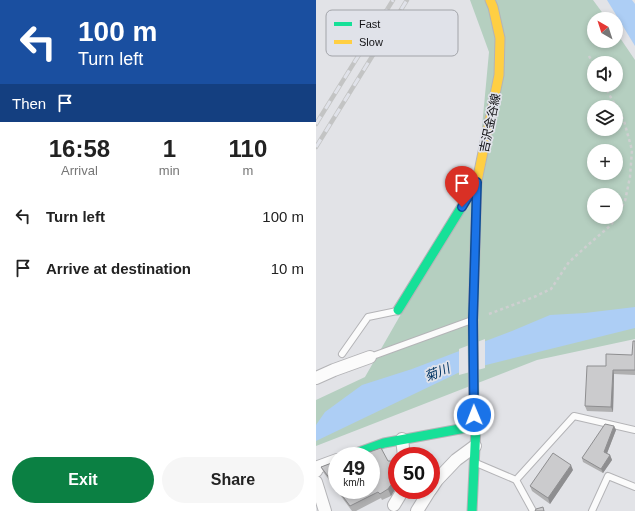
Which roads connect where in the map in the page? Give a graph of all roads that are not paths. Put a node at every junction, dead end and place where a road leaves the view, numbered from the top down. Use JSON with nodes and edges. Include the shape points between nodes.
{"nodes":[{"id":1,"x":490,"y":0,"type":"edge"},
{"id":2,"x":477,"y":182,"type":"junction"},
{"id":3,"x":398,"y":310,"type":"joint"},
{"id":4,"x":473,"y":322,"type":"junction"},
{"id":5,"x":342,"y":354,"type":"dead end"},
{"id":6,"x":370,"y":357,"type":"joint"},
{"id":7,"x":316,"y":378,"type":"edge"},
{"id":8,"x":476,"y":426,"type":"junction"},
{"id":9,"x":635,"y":430,"type":"edge"},
{"id":10,"x":402,"y":439,"type":"junction"},
{"id":11,"x":475,"y":446,"type":"junction"},
{"id":12,"x":373,"y":447,"type":"edge"},
{"id":13,"x":403,"y":447,"type":"edge"},
{"id":14,"x":328,"y":463,"type":"edge"},
{"id":15,"x":474,"y":463,"type":"junction"},
{"id":16,"x":316,"y":471,"type":"edge"},
{"id":17,"x":440,"y":477,"type":"edge"},
{"id":18,"x":516,"y":480,"type":"junction"},
{"id":19,"x":316,"y":482,"type":"edge"},
{"id":20,"x":635,"y":487,"type":"edge"},
{"id":21,"x":398,"y":499,"type":"edge"},
{"id":22,"x":425,"y":499,"type":"edge"},
{"id":23,"x":394,"y":505,"type":"dead end"},
{"id":24,"x":324,"y":511,"type":"edge"},
{"id":25,"x":417,"y":511,"type":"edge"},
{"id":26,"x":472,"y":511,"type":"edge"},
{"id":27,"x":533,"y":511,"type":"edge"},
{"id":28,"x":592,"y":511,"type":"edge"}],
"edges":[{"from":1,"to":2,"type":"main road","name":"吉沢金谷線","via":[[500,38],[500,75]]},
{"from":2,"to":3,"type":"main road"},
{"from":2,"to":4,"type":"main road","name":"吉沢金谷線"},
{"from":3,"to":5,"type":"lane","via":[[368,317]]},
{"from":4,"to":6,"type":"lane"},
{"from":4,"to":8,"type":"main road","name":"吉沢金谷線"},
{"from":6,"to":7,"type":"street"},
{"from":8,"to":10,"type":"main road"},
{"from":8,"to":11,"type":"main road","name":"吉沢金谷線"},
{"from":9,"to":18,"type":"lane","via":[[574,416]]},
{"from":10,"to":12,"type":"main road"},
{"from":10,"to":13,"type":"street"},
{"from":11,"to":15,"type":"main road","name":"吉沢金谷線"},
{"from":11,"to":17,"type":"street","via":[[456,460]]},
{"from":14,"to":16,"type":"street","via":[[318,467]]},
{"from":15,"to":18,"type":"lane"},
{"from":15,"to":26,"type":"main road","name":"吉沢金谷線"},
{"from":18,"to":27,"type":"lane"},
{"from":19,"to":24,"type":"street"},
{"from":20,"to":28,"type":"lane","via":[[608,476]]},
{"from":21,"to":23,"type":"street"},
{"from":22,"to":25,"type":"street"}]}
